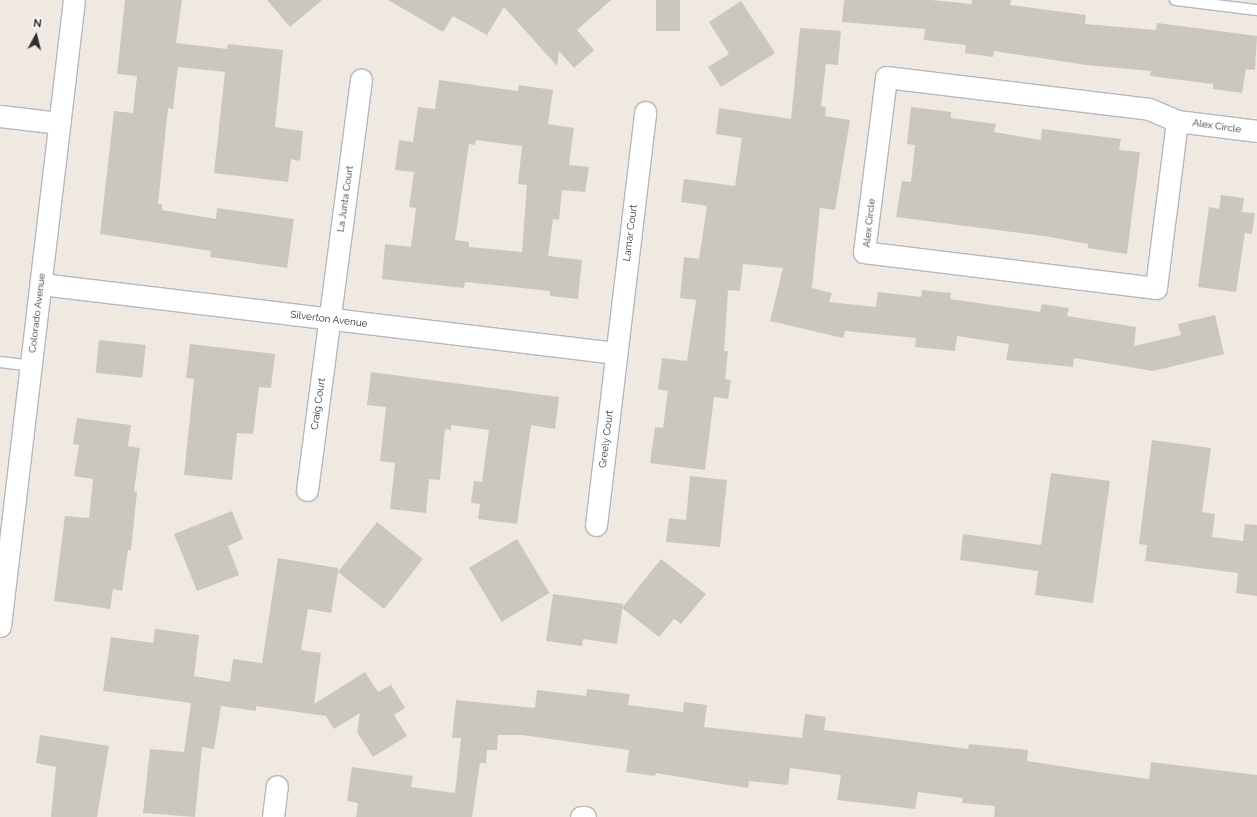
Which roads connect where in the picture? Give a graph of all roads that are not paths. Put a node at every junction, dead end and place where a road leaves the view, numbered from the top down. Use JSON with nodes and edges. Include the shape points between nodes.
{"nodes":[{"id":1,"x":74,"y":0,"type":"edge"},
{"id":2,"x":1175,"y":0,"type":"edge"},
{"id":3,"x":1257,"y":10,"type":"edge"},
{"id":4,"x":361,"y":80,"type":"dead end"},
{"id":5,"x":645,"y":112,"type":"dead end"},
{"id":6,"x":0,"y":116,"type":"edge"},
{"id":7,"x":1177,"y":121,"type":"junction"},
{"id":8,"x":60,"y":123,"type":"junction"},
{"id":9,"x":1257,"y":131,"type":"edge"},
{"id":10,"x":41,"y":284,"type":"junction"},
{"id":11,"x":330,"y":319,"type":"junction"},
{"id":12,"x":616,"y":353,"type":"junction"},
{"id":13,"x":0,"y":362,"type":"edge"},
{"id":14,"x":31,"y":366,"type":"junction"},
{"id":15,"x":307,"y":490,"type":"dead end"},
{"id":16,"x":596,"y":525,"type":"dead end"},
{"id":17,"x":1,"y":605,"type":"edge"},
{"id":18,"x":0,"y":626,"type":"edge"},
{"id":19,"x":277,"y":786,"type":"dead end"},
{"id":20,"x":273,"y":817,"type":"edge"},
{"id":21,"x":580,"y":817,"type":"edge"},
{"id":22,"x":585,"y":817,"type":"edge"}],
"edges":[{"from":1,"to":8,"type":"street","name":"Colorado Avenue"},
{"from":2,"to":3,"type":"lane"},
{"from":4,"to":11,"type":"street","name":"La Junta Court"},
{"from":5,"to":12,"type":"street","name":"Lamar Court"},
{"from":6,"to":8,"type":"street"},
{"from":7,"to":7,"type":"street","name":"Alex Circle","via":[[1149,109],[886,77],[864,252],[1156,288]]},
{"from":7,"to":9,"type":"street","name":"Alex Circle"},
{"from":8,"to":10,"type":"street","name":"Colorado Avenue"},
{"from":10,"to":11,"type":"street","name":"Silverton Avenue"},
{"from":10,"to":14,"type":"street","name":"Colorado Avenue"},
{"from":11,"to":12,"type":"street","name":"Silverton Avenue"},
{"from":11,"to":15,"type":"street","name":"Craig Court"},
{"from":12,"to":16,"type":"street","name":"Greely Court"},
{"from":13,"to":14,"type":"lane"},
{"from":14,"to":17,"type":"street","name":"Colorado Avenue"},
{"from":17,"to":18,"type":"street","name":"Colorado Avenue"},
{"from":19,"to":20,"type":"street"},
{"from":21,"to":22,"type":"street"}]}
